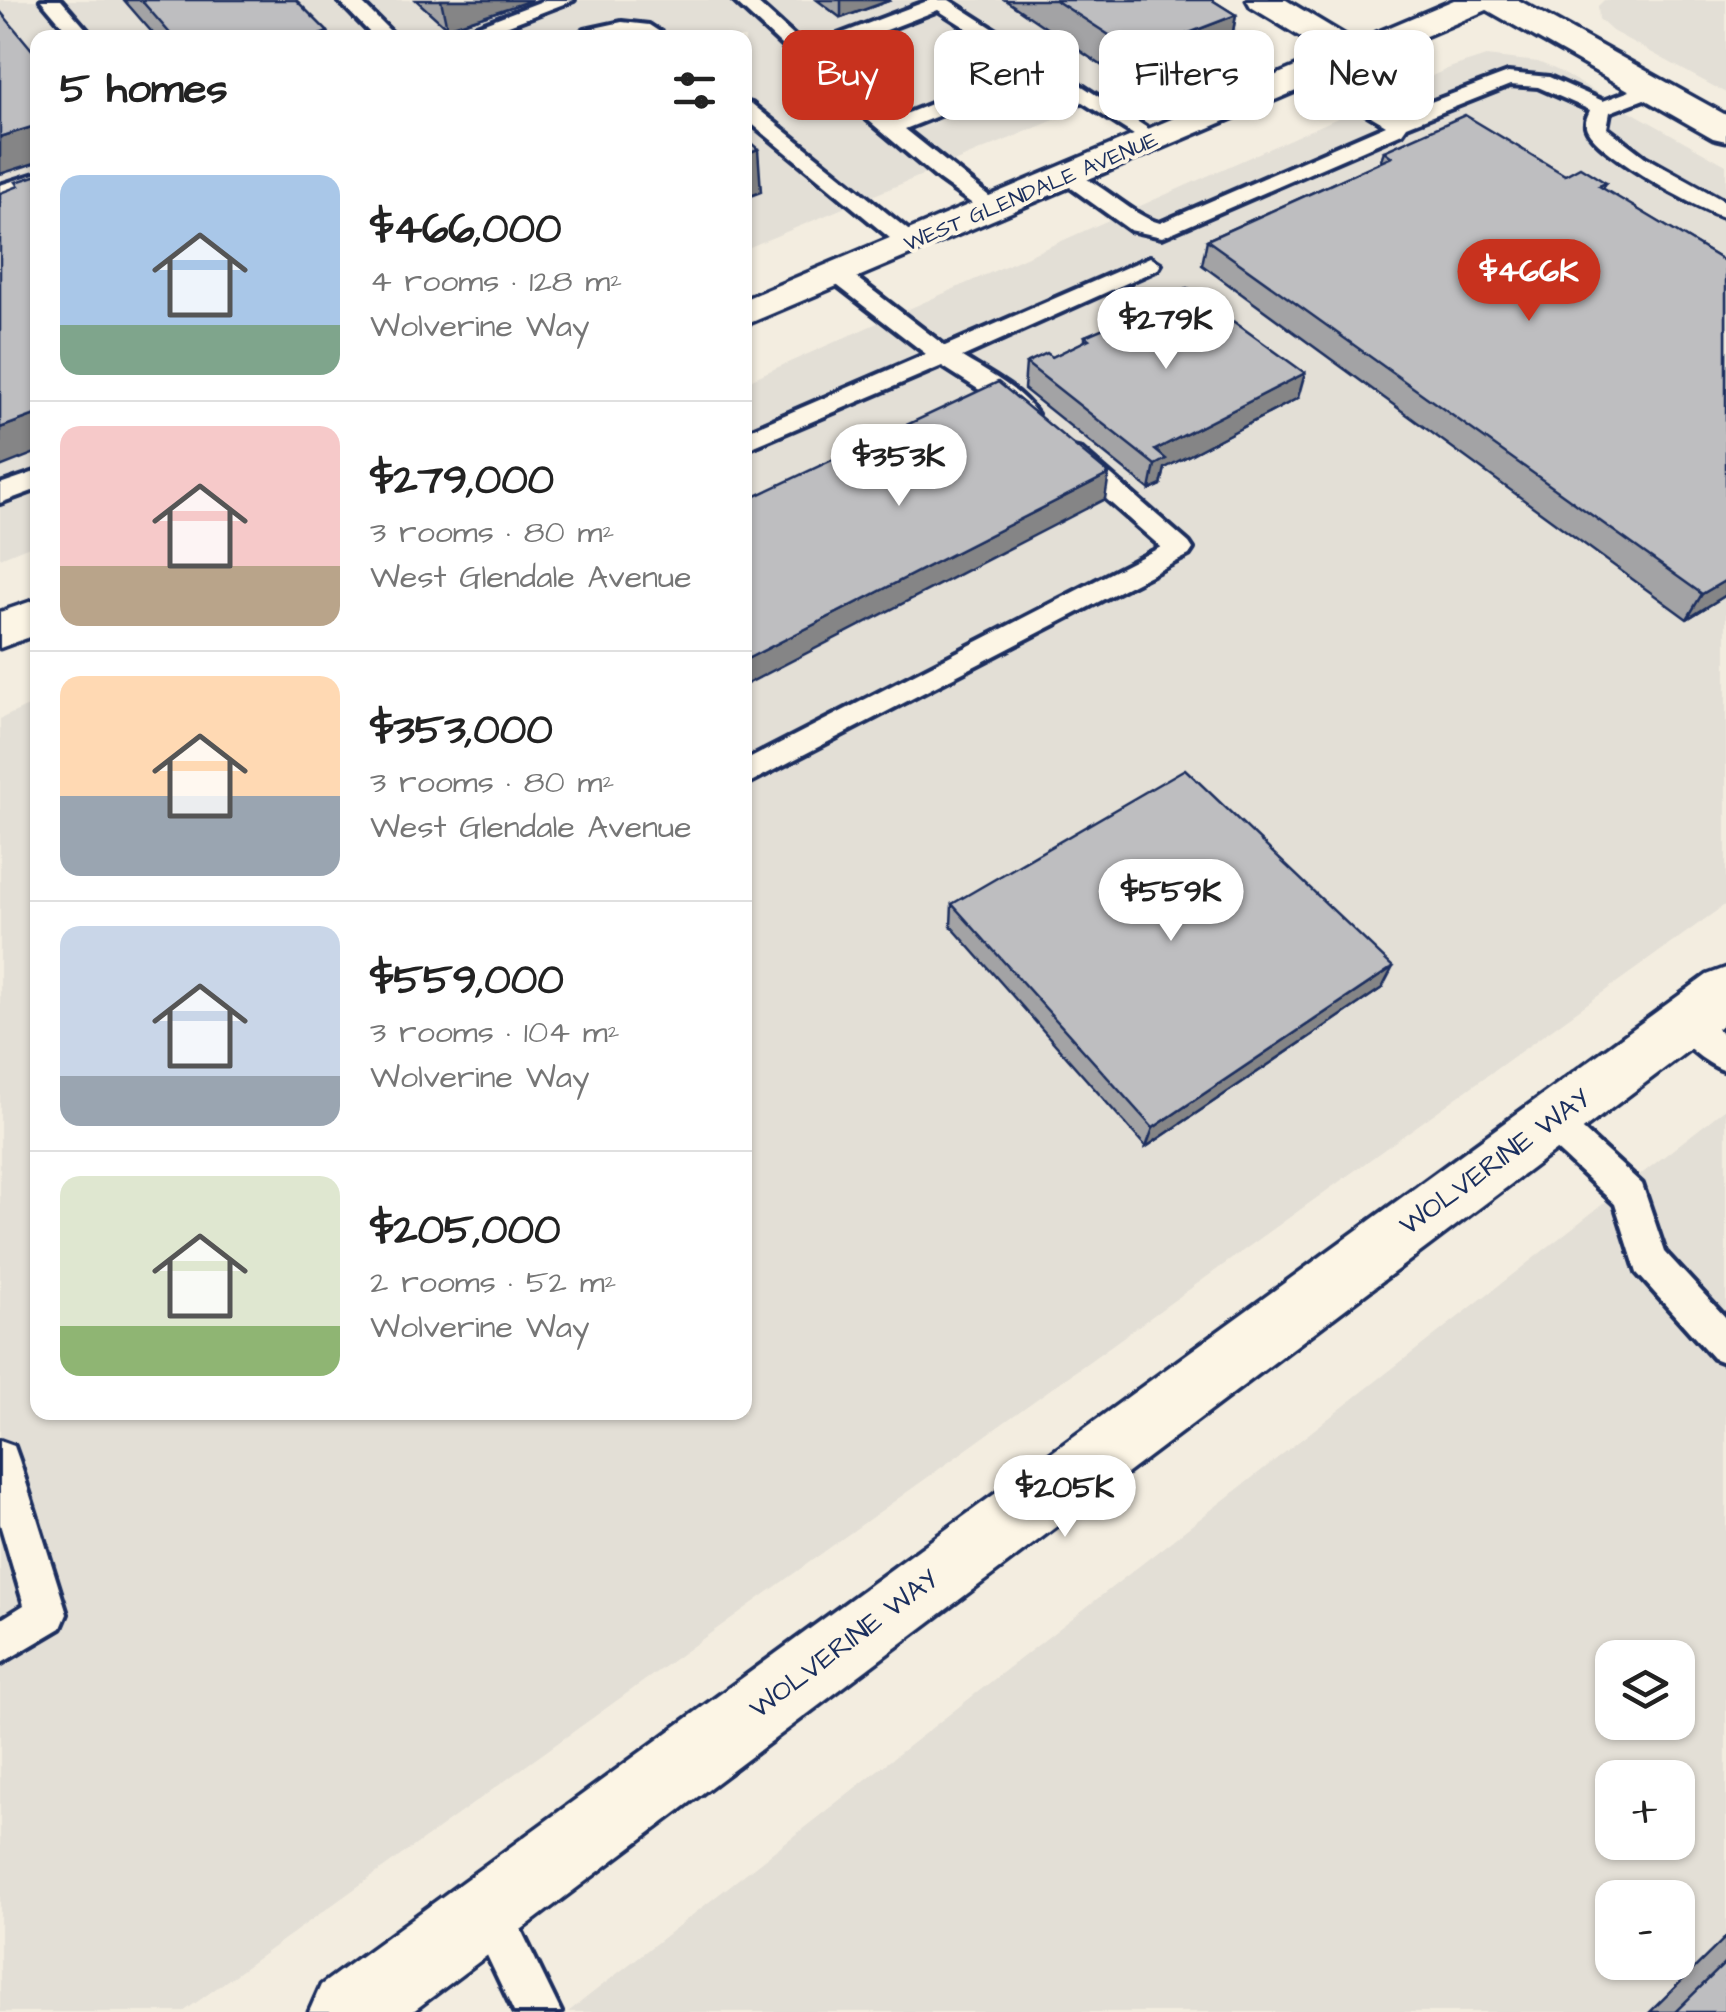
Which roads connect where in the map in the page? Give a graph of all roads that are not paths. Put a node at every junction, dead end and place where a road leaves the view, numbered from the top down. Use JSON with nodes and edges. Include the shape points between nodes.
{"nodes":[{"id":1,"x":51,"y":0,"type":"edge"},
{"id":2,"x":348,"y":0,"type":"edge"},
{"id":3,"x":564,"y":0,"type":"edge"},
{"id":4,"x":743,"y":0,"type":"edge"},
{"id":5,"x":1263,"y":0,"type":"edge"},
{"id":6,"x":1482,"y":0,"type":"edge"},
{"id":7,"x":1494,"y":0,"type":"edge"},
{"id":8,"x":77,"y":30,"type":"edge"},
{"id":9,"x":378,"y":30,"type":"edge"},
{"id":10,"x":478,"y":30,"type":"edge"},
{"id":11,"x":603,"y":30,"type":"edge"},
{"id":12,"x":650,"y":30,"type":"edge"},
{"id":13,"x":869,"y":30,"type":"edge"},
{"id":14,"x":982,"y":30,"type":"edge"},
{"id":15,"x":1313,"y":30,"type":"edge"},
{"id":16,"x":1412,"y":30,"type":"edge"},
{"id":17,"x":782,"y":36,"type":"edge"},
{"id":18,"x":1294,"y":80,"type":"edge"},
{"id":19,"x":1652,"y":89,"type":"junction"},
{"id":20,"x":1079,"y":92,"type":"edge"},
{"id":21,"x":1602,"y":108,"type":"junction"},
{"id":22,"x":934,"y":110,"type":"edge"},
{"id":23,"x":752,"y":114,"type":"edge"},
{"id":24,"x":880,"y":120,"type":"edge"},
{"id":25,"x":1395,"y":120,"type":"edge"},
{"id":26,"x":1398,"y":122,"type":"junction"},
{"id":27,"x":890,"y":128,"type":"junction"},
{"id":28,"x":1726,"y":130,"type":"edge"},
{"id":29,"x":1155,"y":140,"type":"junction"},
{"id":30,"x":1067,"y":177,"type":"junction"},
{"id":31,"x":30,"y":183,"type":"edge"},
{"id":32,"x":0,"y":192,"type":"edge"},
{"id":33,"x":993,"y":208,"type":"junction"},
{"id":34,"x":1726,"y":211,"type":"edge"},
{"id":35,"x":910,"y":243,"type":"junction"},
{"id":36,"x":1150,"y":264,"type":"dead end"},
{"id":37,"x":837,"y":274,"type":"junction"},
{"id":38,"x":752,"y":310,"type":"edge"},
{"id":39,"x":943,"y":356,"type":"junction"},
{"id":40,"x":752,"y":439,"type":"edge"},
{"id":41,"x":30,"y":482,"type":"edge"},
{"id":42,"x":0,"y":494,"type":"edge"},
{"id":43,"x":30,"y":619,"type":"edge"},
{"id":44,"x":0,"y":632,"type":"edge"},
{"id":45,"x":752,"y":770,"type":"edge"},
{"id":46,"x":1712,"y":1023,"type":"edge"},
{"id":47,"x":1549,"y":1121,"type":"junction"},
{"id":48,"x":1726,"y":1345,"type":"edge"},
{"id":49,"x":0,"y":1460,"type":"edge"},
{"id":50,"x":0,"y":1644,"type":"edge"},
{"id":51,"x":487,"y":1909,"type":"junction"},
{"id":52,"x":348,"y":2012,"type":"edge"},
{"id":53,"x":538,"y":2012,"type":"edge"}],
"edges":[{"from":1,"to":8,"type":"lane"},
{"from":2,"to":9,"type":"lane"},
{"from":3,"to":10,"type":"lane"},
{"from":4,"to":17,"type":"lane"},
{"from":5,"to":15,"type":"street"},
{"from":6,"to":16,"type":"street","name":"WEST GLENDALE AVENUE"},
{"from":7,"to":19,"type":"street"},
{"from":11,"to":12,"type":"lane"},
{"from":13,"to":14,"type":"lane","via":[[940,3]]},
{"from":18,"to":29,"type":"street","name":"WEST GLENDALE AVENUE"},
{"from":19,"to":21,"type":"lane"},
{"from":19,"to":28,"type":"street"},
{"from":20,"to":29,"type":"lane"},
{"from":21,"to":26,"type":"lane","via":[[1542,81],[1508,79]]},
{"from":21,"to":34,"type":"lane","via":[[1598,130],[1616,148]]},
{"from":22,"to":27,"type":"lane"},
{"from":23,"to":35,"type":"lane"},
{"from":24,"to":27,"type":"lane"},
{"from":25,"to":26,"type":"lane"},
{"from":26,"to":30,"type":"lane","via":[[1395,129],[1162,230],[1138,225]]},
{"from":27,"to":33,"type":"lane"},
{"from":29,"to":30,"type":"street","name":"WEST GLENDALE AVENUE"},
{"from":30,"to":33,"type":"street","name":"WEST GLENDALE AVENUE"},
{"from":31,"to":32,"type":"lane"},
{"from":33,"to":35,"type":"street","name":"WEST GLENDALE AVENUE"},
{"from":35,"to":37,"type":"street","name":"WEST GLENDALE AVENUE"},
{"from":36,"to":39,"type":"lane"},
{"from":37,"to":38,"type":"street","name":"WEST GLENDALE AVENUE"},
{"from":37,"to":39,"type":"lane"},
{"from":39,"to":40,"type":"lane"},
{"from":39,"to":45,"type":"lane","via":[[998,390],[1180,549]]},
{"from":41,"to":42,"type":"lane"},
{"from":43,"to":44,"type":"street"},
{"from":46,"to":47,"type":"street","name":"WOLVERINE WAY"},
{"from":47,"to":48,"type":"lane","via":[[1630,1195],[1650,1260]]},
{"from":47,"to":51,"type":"street","name":"WOLVERINE WAY"},
{"from":49,"to":50,"type":"lane","via":[[47,1614]]},
{"from":51,"to":52,"type":"street","name":"WOLVERINE WAY"},
{"from":51,"to":53,"type":"lane"}]}
